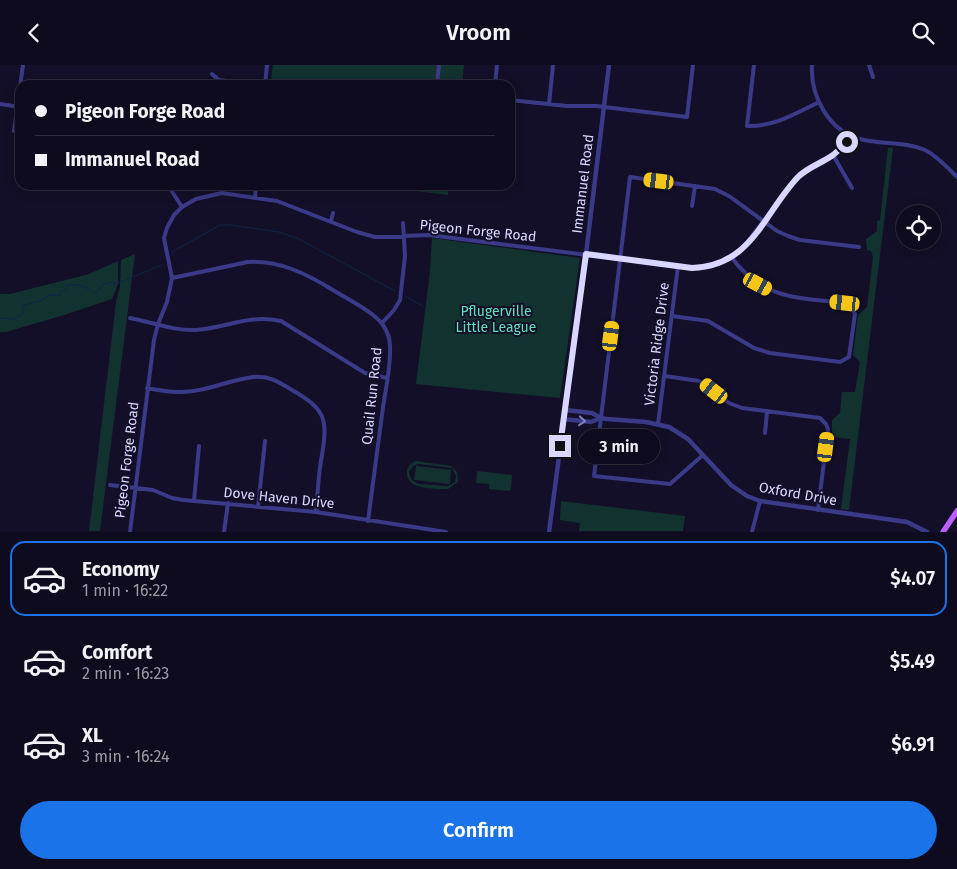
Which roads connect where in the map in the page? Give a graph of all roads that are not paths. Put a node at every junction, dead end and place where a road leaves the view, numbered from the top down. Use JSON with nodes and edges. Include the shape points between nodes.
{"nodes":[{"id":1,"x":23,"y":65,"type":"edge"},
{"id":2,"x":267,"y":65,"type":"edge"},
{"id":3,"x":439,"y":65,"type":"edge"},
{"id":4,"x":497,"y":65,"type":"edge"},
{"id":5,"x":553,"y":65,"type":"edge"},
{"id":6,"x":609,"y":65,"type":"edge"},
{"id":7,"x":693,"y":65,"type":"edge"},
{"id":8,"x":754,"y":65,"type":"edge"},
{"id":9,"x":812,"y":65,"type":"edge"},
{"id":10,"x":869,"y":65,"type":"edge"},
{"id":11,"x":212,"y":74,"type":"dead end"},
{"id":12,"x":873,"y":77,"type":"dead end"},
{"id":13,"x":21,"y":80,"type":"edge"},
{"id":14,"x":219,"y":80,"type":"edge"},
{"id":15,"x":266,"y":80,"type":"edge"},
{"id":16,"x":438,"y":80,"type":"edge"},
{"id":17,"x":496,"y":80,"type":"edge"},
{"id":18,"x":515,"y":101,"type":"edge"},
{"id":19,"x":818,"y":102,"type":"junction"},
{"id":20,"x":0,"y":104,"type":"edge"},
{"id":21,"x":549,"y":104,"type":"junction"},
{"id":22,"x":15,"y":106,"type":"edge"},
{"id":23,"x":604,"y":107,"type":"junction"},
{"id":24,"x":15,"y":125,"type":"edge"},
{"id":25,"x":14,"y":131,"type":"dead end"},
{"id":26,"x":852,"y":136,"type":"junction"},
{"id":27,"x":833,"y":155,"type":"junction"},
{"id":28,"x":957,"y":177,"type":"edge"},
{"id":29,"x":694,"y":186,"type":"junction"},
{"id":30,"x":852,"y":188,"type":"dead end"},
{"id":31,"x":171,"y":190,"type":"dead end"},
{"id":32,"x":256,"y":190,"type":"edge"},
{"id":33,"x":255,"y":198,"type":"junction"},
{"id":34,"x":692,"y":206,"type":"dead end"},
{"id":35,"x":182,"y":207,"type":"junction"},
{"id":36,"x":333,"y":213,"type":"dead end"},
{"id":37,"x":331,"y":221,"type":"junction"},
{"id":38,"x":764,"y":222,"type":"junction"},
{"id":39,"x":403,"y":223,"type":"dead end"},
{"id":40,"x":405,"y":236,"type":"junction"},
{"id":41,"x":859,"y":247,"type":"dead end"},
{"id":42,"x":586,"y":254,"type":"junction"},
{"id":43,"x":732,"y":258,"type":"junction"},
{"id":44,"x":621,"y":259,"type":"junction"},
{"id":45,"x":678,"y":266,"type":"junction"},
{"id":46,"x":172,"y":279,"type":"junction"},
{"id":47,"x":672,"y":316,"type":"junction"},
{"id":48,"x":130,"y":318,"type":"dead end"},
{"id":49,"x":382,"y":323,"type":"junction"},
{"id":50,"x":158,"y":324,"type":"junction"},
{"id":51,"x":665,"y":376,"type":"junction"},
{"id":52,"x":387,"y":378,"type":"junction"},
{"id":53,"x":147,"y":388,"type":"junction"},
{"id":54,"x":564,"y":410,"type":"junction"},
{"id":55,"x":767,"y":412,"type":"junction"},
{"id":56,"x":601,"y":418,"type":"junction"},
{"id":57,"x":563,"y":419,"type":"junction"},
{"id":58,"x":658,"y":424,"type":"junction"},
{"id":59,"x":765,"y":433,"type":"dead end"},
{"id":60,"x":264,"y":441,"type":"dead end"},
{"id":61,"x":200,"y":446,"type":"dead end"},
{"id":62,"x":703,"y":455,"type":"junction"},
{"id":63,"x":110,"y":485,"type":"dead end"},
{"id":64,"x":136,"y":488,"type":"junction"},
{"id":65,"x":194,"y":501,"type":"junction"},
{"id":66,"x":760,"y":501,"type":"junction"},
{"id":67,"x":228,"y":503,"type":"junction"},
{"id":68,"x":258,"y":507,"type":"junction"},
{"id":69,"x":818,"y":510,"type":"junction"},
{"id":70,"x":957,"y":511,"type":"edge"},
{"id":71,"x":316,"y":512,"type":"junction"},
{"id":72,"x":368,"y":521,"type":"junction"},
{"id":73,"x":130,"y":531,"type":"edge"},
{"id":74,"x":224,"y":531,"type":"edge"},
{"id":75,"x":446,"y":531,"type":"edge"},
{"id":76,"x":549,"y":531,"type":"edge"},
{"id":77,"x":752,"y":531,"type":"edge"},
{"id":78,"x":927,"y":531,"type":"edge"},
{"id":79,"x":942,"y":531,"type":"edge"}],
"edges":[{"from":1,"to":13,"type":"street"},
{"from":2,"to":15,"type":"street"},
{"from":3,"to":16,"type":"street"},
{"from":4,"to":17,"type":"street"},
{"from":5,"to":21,"type":"street"},
{"from":6,"to":23,"type":"street","name":"Immanuel Road"},
{"from":7,"to":23,"type":"street","via":[[687,117]]},
{"from":8,"to":19,"type":"street","via":[[747,126],[775,123]]},
{"from":9,"to":19,"type":"street","via":[[811,76]]},
{"from":10,"to":12,"type":"street"},
{"from":11,"to":14,"type":"street"},
{"from":18,"to":21,"type":"street"},
{"from":19,"to":26,"type":"street","via":[[827,116]]},
{"from":20,"to":22,"type":"street"},
{"from":21,"to":23,"type":"street"},
{"from":23,"to":42,"type":"street","name":"Immanuel Road"},
{"from":24,"to":25,"type":"street"},
{"from":26,"to":27,"type":"street","name":"Pigeon Forge Road"},
{"from":26,"to":28,"type":"street","via":[[925,151]]},
{"from":27,"to":30,"type":"street"},
{"from":27,"to":38,"type":"street","name":"Pigeon Forge Road","via":[[799,176]]},
{"from":29,"to":34,"type":"street"},
{"from":29,"to":38,"type":"street","via":[[722,192]]},
{"from":29,"to":44,"type":"street","via":[[630,177]]},
{"from":31,"to":35,"type":"street"},
{"from":32,"to":33,"type":"street"},
{"from":33,"to":35,"type":"street","name":"Pigeon Forge Road","via":[[222,193],[196,199]]},
{"from":33,"to":37,"type":"street","name":"Pigeon Forge Road","via":[[277,201]]},
{"from":35,"to":46,"type":"street","name":"Pigeon Forge Road","via":[[174,215],[164,238]]},
{"from":36,"to":37,"type":"street"},
{"from":37,"to":40,"type":"street","name":"Pigeon Forge Road","via":[[375,237]]},
{"from":38,"to":41,"type":"street","via":[[800,240]]},
{"from":38,"to":43,"type":"street","name":"Pigeon Forge Road"},
{"from":39,"to":40,"type":"street"},
{"from":40,"to":42,"type":"street","name":"Pigeon Forge Road","via":[[429,235]]},
{"from":40,"to":49,"type":"street","via":[[400,300]]},
{"from":42,"to":44,"type":"street","name":"Pigeon Forge Road"},
{"from":42,"to":54,"type":"street","name":"Immanuel Road"},
{"from":43,"to":45,"type":"street","name":"Pigeon Forge Road","via":[[705,267]]},
{"from":43,"to":47,"type":"street","via":[[750,279],[775,292],[788,297],[850,305],[855,314],[849,357],[840,362],[770,353],[754,348],[708,321]]},
{"from":44,"to":45,"type":"street","name":"Pigeon Forge Road"},
{"from":44,"to":56,"type":"street"},
{"from":45,"to":47,"type":"street","name":"Victoria Ridge Drive"},
{"from":46,"to":49,"type":"street","via":[[260,261],[315,279]]},
{"from":46,"to":50,"type":"street","name":"Pigeon Forge Road"},
{"from":47,"to":51,"type":"street","name":"Victoria Ridge Drive"},
{"from":48,"to":50,"type":"street"},
{"from":49,"to":52,"type":"street","name":"Quail Run Road","via":[[390,345]]},
{"from":50,"to":52,"type":"street","via":[[193,330],[254,318],[281,321],[365,373]]},
{"from":50,"to":53,"type":"street","name":"Pigeon Forge Road"},
{"from":51,"to":55,"type":"street","via":[[699,381],[736,406]]},
{"from":51,"to":58,"type":"street","name":"Victoria Ridge Drive"},
{"from":52,"to":72,"type":"street","name":"Quail Run Road"},
{"from":53,"to":64,"type":"street","name":"Pigeon Forge Road"},
{"from":53,"to":71,"type":"street","via":[[185,392],[264,377],[274,379],[310,401],[318,409],[325,427]]},
{"from":54,"to":56,"type":"street","via":[[592,413]]},
{"from":54,"to":57,"type":"street","name":"Immanuel Road"},
{"from":55,"to":59,"type":"street"},
{"from":55,"to":69,"type":"street","via":[[820,418],[826,424]]},
{"from":57,"to":56,"type":"street","one_way":true,"via":[[591,422]]},
{"from":56,"to":58,"type":"street","name":"Oxford Drive"},
{"from":56,"to":62,"type":"street","via":[[594,476],[670,484]]},
{"from":57,"to":76,"type":"street","name":"Immanuel Road"},
{"from":58,"to":62,"type":"street","name":"Oxford Drive","via":[[682,435]]},
{"from":60,"to":68,"type":"street"},
{"from":61,"to":65,"type":"street"},
{"from":62,"to":66,"type":"street","name":"Oxford Drive","via":[[731,485]]},
{"from":63,"to":64,"type":"street","name":"Dove Haven Drive"},
{"from":64,"to":65,"type":"street","name":"Dove Haven Drive"},
{"from":64,"to":73,"type":"street","name":"Pigeon Forge Road"},
{"from":65,"to":67,"type":"street","name":"Dove Haven Drive"},
{"from":66,"to":69,"type":"street","name":"Oxford Drive"},
{"from":66,"to":77,"type":"street"},
{"from":67,"to":68,"type":"street","name":"Dove Haven Drive"},
{"from":67,"to":74,"type":"street"},
{"from":68,"to":71,"type":"street","name":"Dove Haven Drive"},
{"from":69,"to":78,"type":"street","name":"Oxford Drive","via":[[907,522]]},
{"from":70,"to":79,"type":"main road"},
{"from":71,"to":72,"type":"street","name":"Dove Haven Drive"},
{"from":72,"to":75,"type":"street","name":"Dove Haven Drive","via":[[390,527]]}]}
